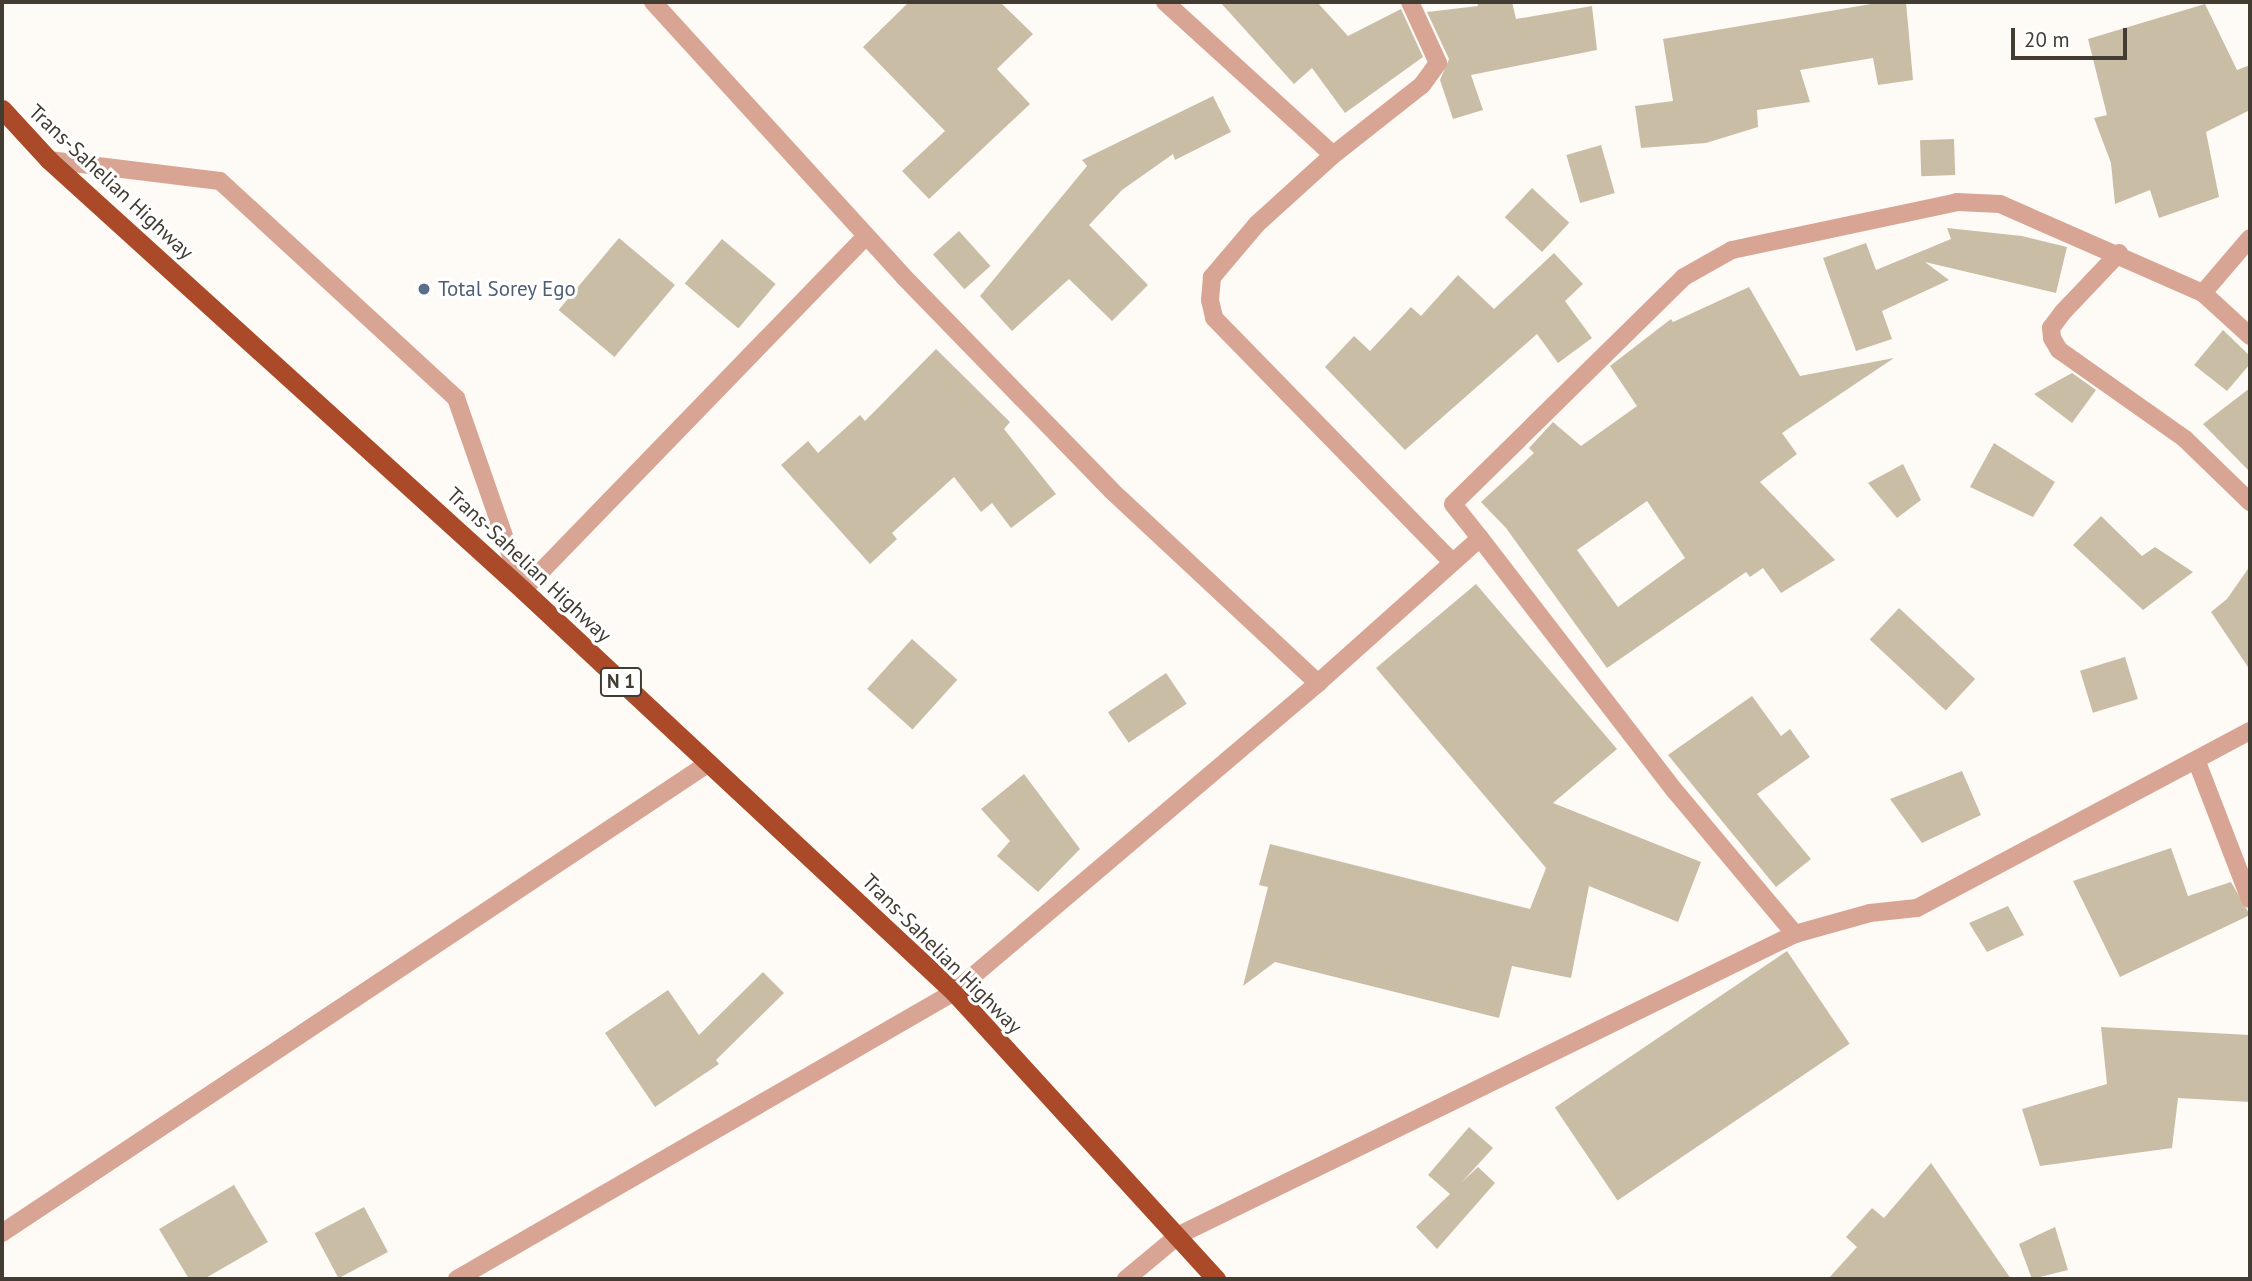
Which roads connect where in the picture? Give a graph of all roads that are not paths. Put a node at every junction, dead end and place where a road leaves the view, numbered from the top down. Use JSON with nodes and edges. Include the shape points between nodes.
{"nodes":[{"id":1,"x":653,"y":2,"type":"edge"},
{"id":2,"x":1165,"y":2,"type":"edge"},
{"id":3,"x":1410,"y":2,"type":"edge"},
{"id":4,"x":2,"y":109,"type":"edge"},
{"id":5,"x":1333,"y":155,"type":"junction"},
{"id":6,"x":49,"y":160,"type":"junction"},
{"id":7,"x":866,"y":236,"type":"junction"},
{"id":8,"x":2250,"y":239,"type":"edge"},
{"id":9,"x":2119,"y":253,"type":"junction"},
{"id":10,"x":2203,"y":293,"type":"junction"},
{"id":11,"x":2250,"y":336,"type":"edge"},
{"id":12,"x":2250,"y":502,"type":"edge"},
{"id":13,"x":1480,"y":538,"type":"junction"},
{"id":14,"x":1451,"y":561,"type":"junction"},
{"id":15,"x":523,"y":590,"type":"junction"},
{"id":16,"x":1318,"y":683,"type":"junction"},
{"id":17,"x":2250,"y":731,"type":"edge"},
{"id":18,"x":2197,"y":762,"type":"junction"},
{"id":19,"x":709,"y":763,"type":"junction"},
{"id":20,"x":2250,"y":899,"type":"edge"},
{"id":21,"x":1795,"y":934,"type":"junction"},
{"id":22,"x":954,"y":992,"type":"junction"},
{"id":23,"x":2,"y":1233,"type":"edge"},
{"id":24,"x":1179,"y":1234,"type":"junction"},
{"id":25,"x":457,"y":1279,"type":"edge"},
{"id":26,"x":1126,"y":1279,"type":"edge"},
{"id":27,"x":1216,"y":1279,"type":"edge"}],
"edges":[{"from":1,"to":7,"type":"street"},
{"from":2,"to":5,"type":"street"},
{"from":3,"to":5,"type":"street","via":[[1438,63],[1422,85]]},
{"from":4,"to":6,"type":"highway","name":"Trans-Sahelian Highway","number":"N 1"},
{"from":5,"to":14,"type":"street","via":[[1257,224],[1212,277],[1214,318]]},
{"from":6,"to":15,"type":"highway","name":"Trans-Sahelian Highway","number":"N 1"},
{"from":6,"to":15,"type":"street","via":[[220,181],[456,398]]},
{"from":7,"to":15,"type":"street"},
{"from":7,"to":16,"type":"street","via":[[1112,491]]},
{"from":8,"to":10,"type":"street"},
{"from":9,"to":10,"type":"street"},
{"from":9,"to":12,"type":"street","via":[[2063,312],[2051,328],[2052,338],[2059,350],[2185,439]]},
{"from":9,"to":13,"type":"street","via":[[2022,211],[1974,201],[1732,250],[1684,277],[1453,504]]},
{"from":10,"to":11,"type":"street"},
{"from":13,"to":14,"type":"street"},
{"from":13,"to":21,"type":"street","via":[[1675,791]]},
{"from":14,"to":16,"type":"street"},
{"from":15,"to":19,"type":"highway","name":"Trans-Sahelian Highway","number":"N 1"},
{"from":16,"to":22,"type":"street"},
{"from":17,"to":18,"type":"street"},
{"from":18,"to":20,"type":"street"},
{"from":18,"to":21,"type":"street","via":[[1917,908],[1857,916]]},
{"from":19,"to":22,"type":"highway","name":"Trans-Sahelian Highway","number":"N 1"},
{"from":19,"to":23,"type":"street"},
{"from":21,"to":24,"type":"street"},
{"from":22,"to":24,"type":"highway","name":"Trans-Sahelian Highway","number":"N 1"},
{"from":22,"to":25,"type":"street"},
{"from":24,"to":26,"type":"street"},
{"from":24,"to":27,"type":"highway","name":"Trans-Sahelian Highway","number":"N 1"}]}
